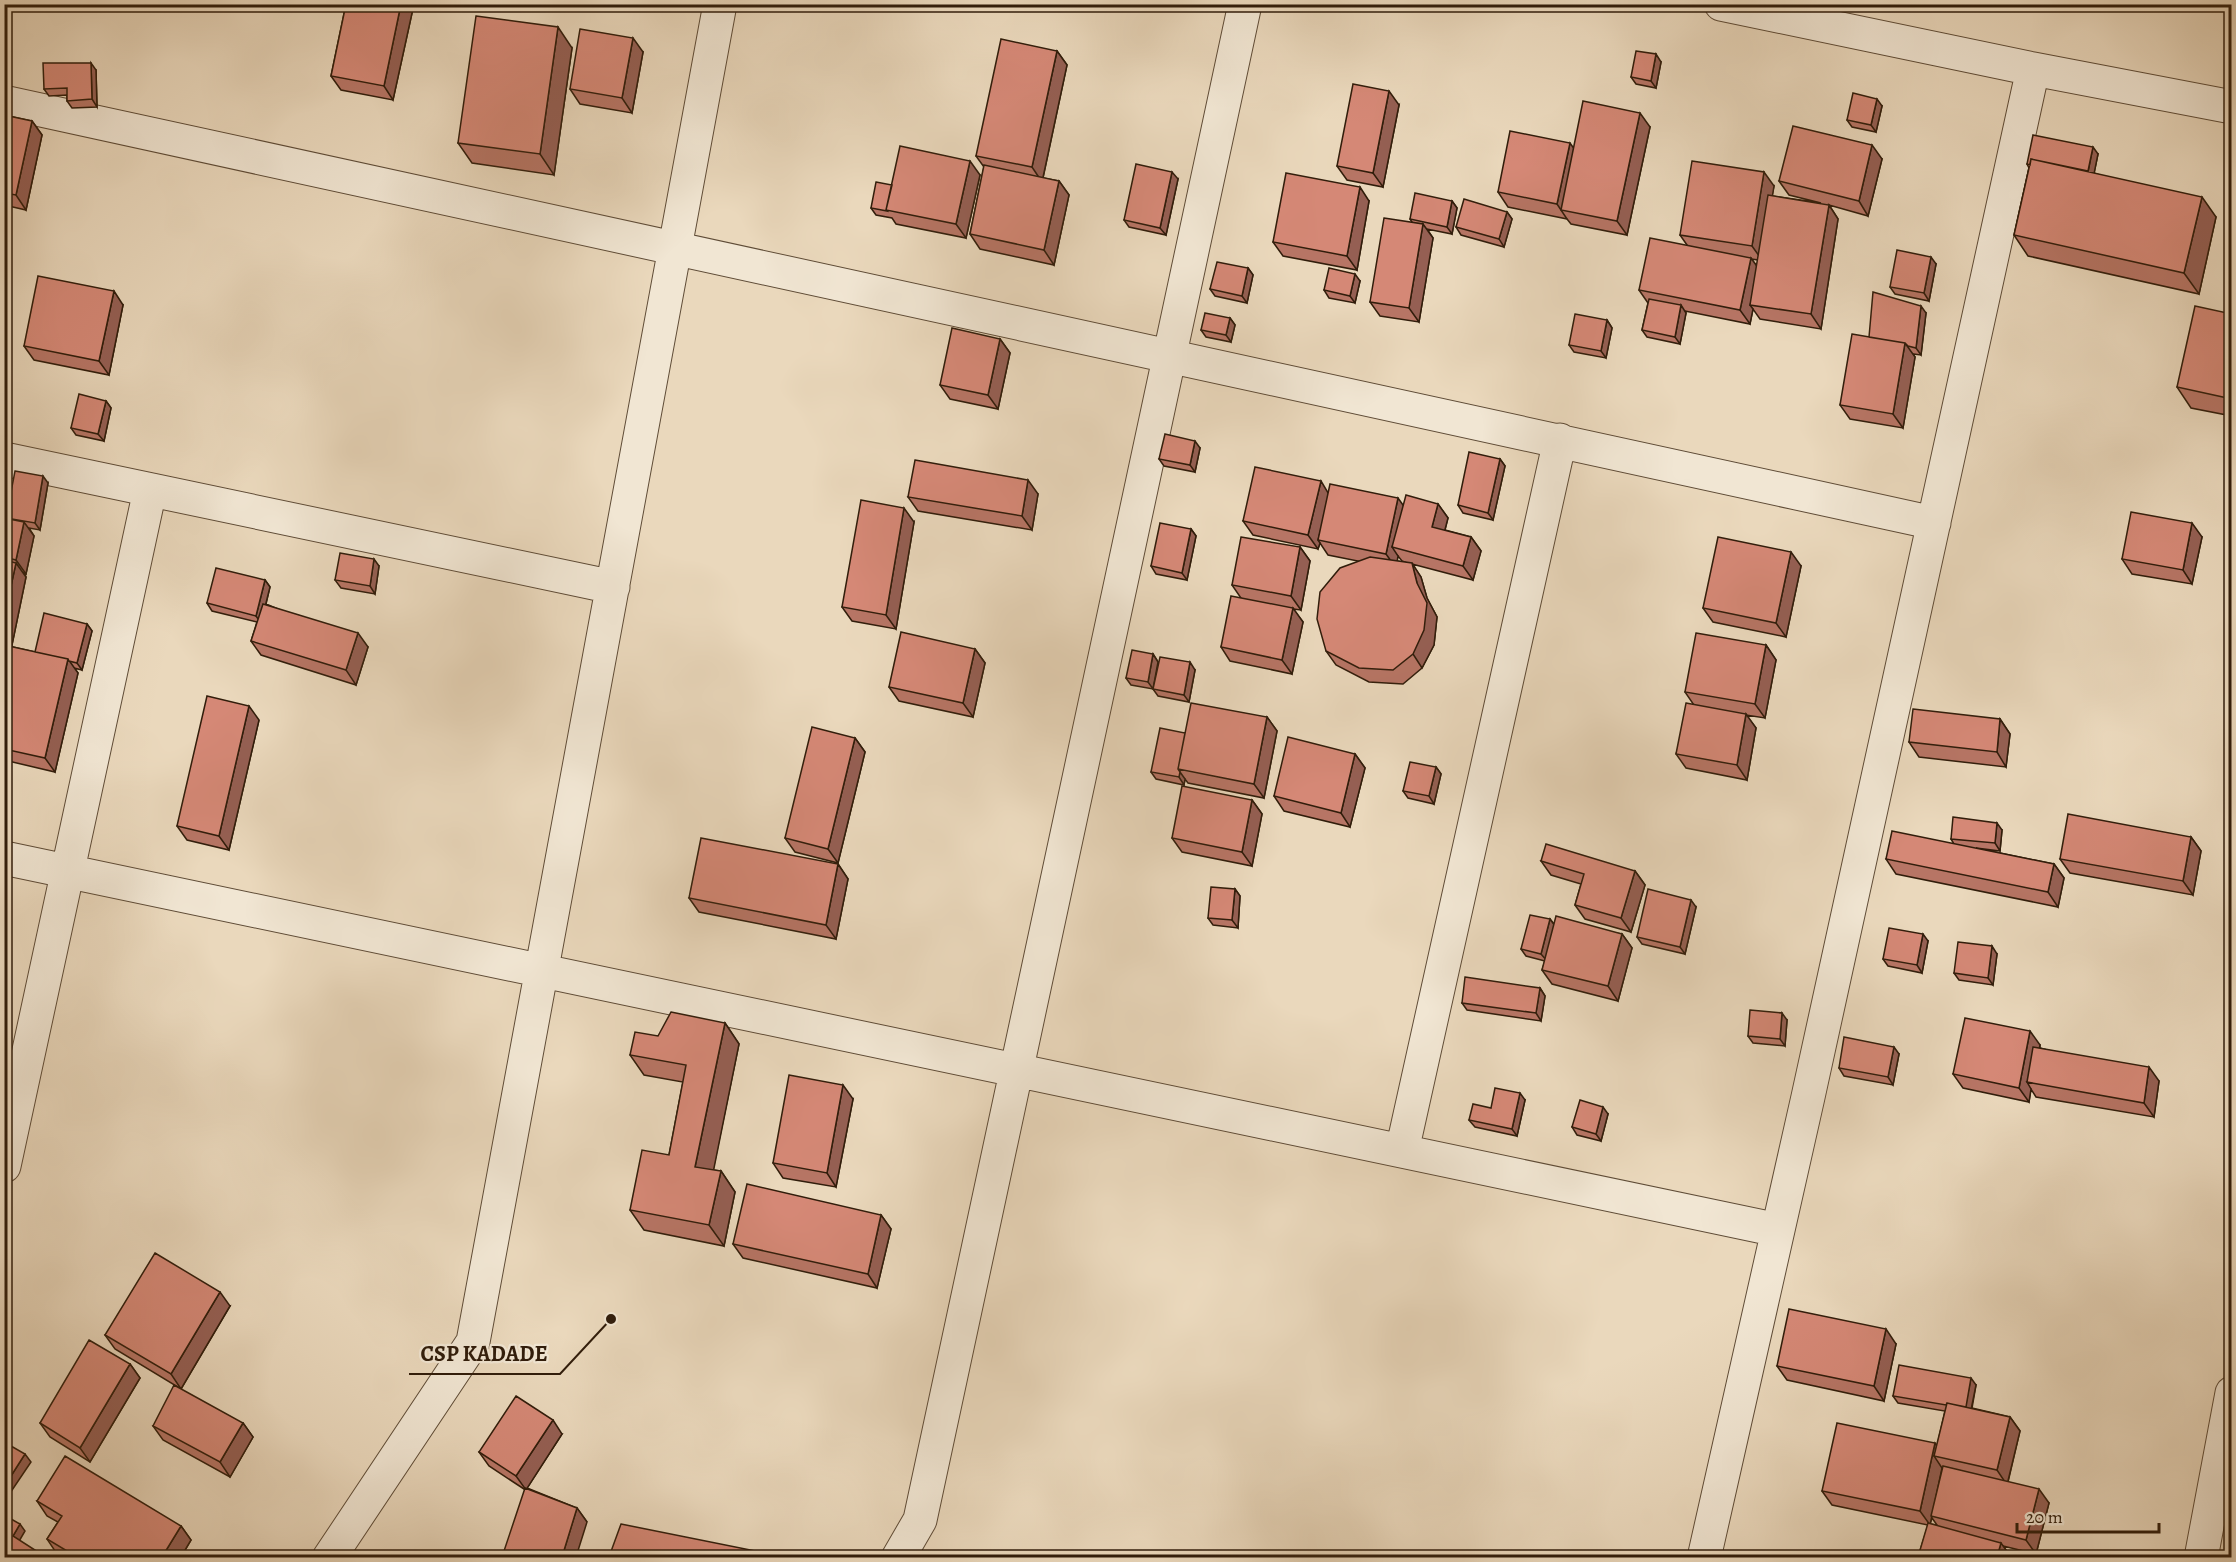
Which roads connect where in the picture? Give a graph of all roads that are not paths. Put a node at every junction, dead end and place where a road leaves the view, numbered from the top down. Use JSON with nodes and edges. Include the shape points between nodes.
{"nodes":[{"id":1,"x":720,"y":4,"type":"edge"},
{"id":2,"x":1245,"y":4,"type":"edge"},
{"id":3,"x":1721,"y":4,"type":"edge"},
{"id":4,"x":1827,"y":15,"type":"edge"},
{"id":5,"x":2033,"y":69,"type":"junction"},
{"id":6,"x":4,"y":102,"type":"edge"},
{"id":7,"x":2232,"y":106,"type":"edge"},
{"id":8,"x":675,"y":248,"type":"junction"},
{"id":9,"x":1170,"y":356,"type":"junction"},
{"id":10,"x":1560,"y":440,"type":"junction"},
{"id":11,"x":4,"y":459,"type":"edge"},
{"id":12,"x":150,"y":490,"type":"junction"},
{"id":13,"x":1934,"y":523,"type":"junction"},
{"id":14,"x":612,"y":587,"type":"junction"},
{"id":15,"x":4,"y":858,"type":"edge"},
{"id":16,"x":69,"y":872,"type":"junction"},
{"id":17,"x":542,"y":971,"type":"junction"},
{"id":18,"x":1017,"y":1070,"type":"junction"},
{"id":19,"x":1402,"y":1151,"type":"junction"},
{"id":20,"x":4,"y":1166,"type":"edge"},
{"id":21,"x":1778,"y":1230,"type":"junction"},
{"id":22,"x":2232,"y":1394,"type":"edge"},
{"id":23,"x":329,"y":1557,"type":"edge"},
{"id":24,"x":898,"y":1557,"type":"edge"},
{"id":25,"x":1704,"y":1557,"type":"edge"},
{"id":26,"x":2201,"y":1557,"type":"edge"}],
"edges":[{"from":1,"to":8,"type":"street"},
{"from":2,"to":9,"type":"street"},
{"from":3,"to":4,"type":"street"},
{"from":4,"to":5,"type":"street"},
{"from":5,"to":7,"type":"street"},
{"from":5,"to":13,"type":"street"},
{"from":6,"to":8,"type":"street"},
{"from":8,"to":9,"type":"street"},
{"from":8,"to":14,"type":"street"},
{"from":9,"to":10,"type":"street"},
{"from":9,"to":18,"type":"street"},
{"from":10,"to":13,"type":"street"},
{"from":10,"to":19,"type":"street"},
{"from":11,"to":12,"type":"street"},
{"from":12,"to":14,"type":"street"},
{"from":12,"to":16,"type":"street"},
{"from":13,"to":21,"type":"street"},
{"from":14,"to":17,"type":"street"},
{"from":15,"to":16,"type":"street"},
{"from":16,"to":17,"type":"street"},
{"from":16,"to":20,"type":"street"},
{"from":17,"to":18,"type":"street"},
{"from":17,"to":23,"type":"street","via":[[473,1342]]},
{"from":18,"to":19,"type":"street"},
{"from":18,"to":24,"type":"street","via":[[920,1520]]},
{"from":19,"to":21,"type":"street"},
{"from":21,"to":25,"type":"street"},
{"from":22,"to":26,"type":"street"}]}
